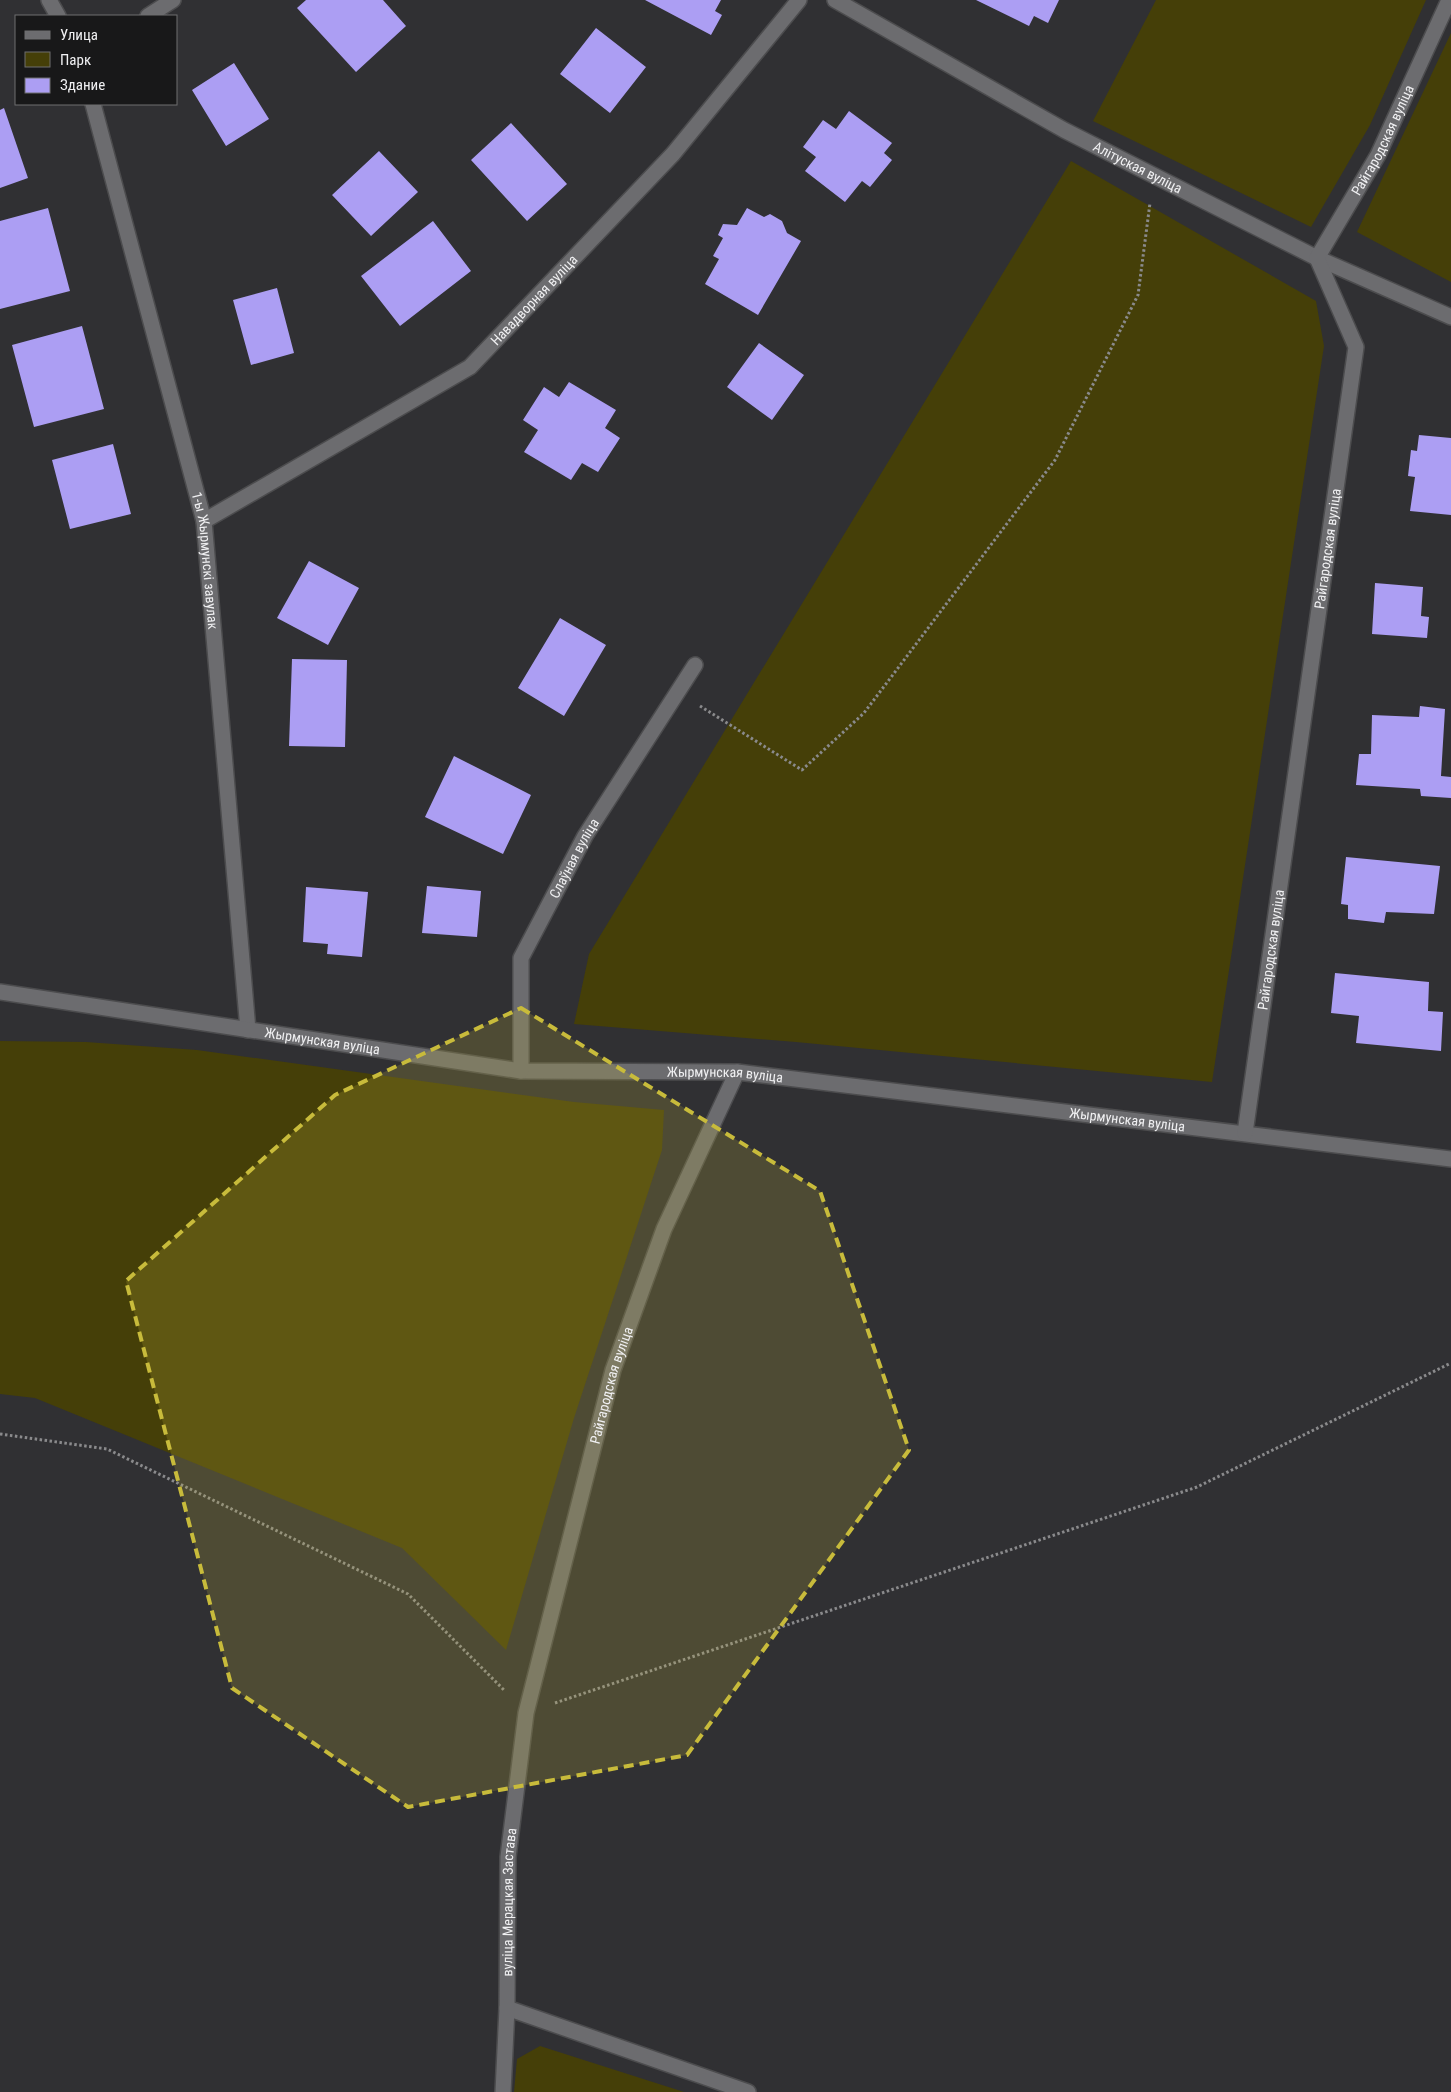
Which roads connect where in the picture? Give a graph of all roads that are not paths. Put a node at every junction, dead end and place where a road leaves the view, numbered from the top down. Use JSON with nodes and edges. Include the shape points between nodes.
{"nodes":[{"id":1,"x":49,"y":0,"type":"edge"},
{"id":2,"x":173,"y":0,"type":"edge"},
{"id":3,"x":799,"y":0,"type":"edge"},
{"id":4,"x":835,"y":0,"type":"edge"},
{"id":5,"x":1449,"y":0,"type":"edge"},
{"id":6,"x":57,"y":15,"type":"edge"},
{"id":7,"x":150,"y":15,"type":"edge"},
{"id":8,"x":93,"y":105,"type":"edge"},
{"id":9,"x":1318,"y":258,"type":"junction"},
{"id":10,"x":1451,"y":317,"type":"edge"},
{"id":11,"x":204,"y":521,"type":"junction"},
{"id":12,"x":694,"y":665,"type":"dead end"},
{"id":13,"x":0,"y":992,"type":"edge"},
{"id":14,"x":248,"y":1030,"type":"junction"},
{"id":15,"x":521,"y":1071,"type":"junction"},
{"id":16,"x":736,"y":1072,"type":"junction"},
{"id":17,"x":1245,"y":1133,"type":"junction"},
{"id":18,"x":1451,"y":1159,"type":"edge"},
{"id":19,"x":526,"y":1712,"type":"joint"},
{"id":20,"x":506,"y":2008,"type":"junction"},
{"id":21,"x":503,"y":2092,"type":"edge"},
{"id":22,"x":748,"y":2092,"type":"edge"}],
"edges":[{"from":1,"to":6,"type":"street"},
{"from":2,"to":7,"type":"street"},
{"from":3,"to":11,"type":"street","name":"Навадворная вуліца","via":[[674,154],[470,367]]},
{"from":4,"to":9,"type":"street","name":"Алітуская вуліца","via":[[1064,130]]},
{"from":5,"to":9,"type":"street","name":"Райгародская вуліца","via":[[1378,155]]},
{"from":8,"to":11,"type":"street","name":"1-ы Жырмунскі завулак"},
{"from":9,"to":10,"type":"street","name":"Алітуская вуліца"},
{"from":9,"to":17,"type":"street","name":"Райгародская вуліца","via":[[1356,347]]},
{"from":11,"to":14,"type":"street","name":"1-ы Жырмунскі завулак"},
{"from":12,"to":15,"type":"street","name":"Слаўная вуліца","via":[[585,836],[521,958]]},
{"from":13,"to":14,"type":"street","name":"Жырмунская вуліца"},
{"from":14,"to":15,"type":"street","name":"Жырмунская вуліца"},
{"from":15,"to":16,"type":"street","name":"Жырмунская вуліца"},
{"from":16,"to":17,"type":"street","name":"Жырмунская вуліца"},
{"from":16,"to":19,"type":"street","name":"Райгародская вуліца","via":[[664,1229],[613,1370]]},
{"from":17,"to":18,"type":"street","name":"Жырмунская вуліца"},
{"from":19,"to":20,"type":"street","name":"вуліца Мерацкая Застава","via":[[508,1856]]},
{"from":20,"to":21,"type":"street","name":"вуліца Мерацкая Застава"},
{"from":20,"to":22,"type":"street"}]}
